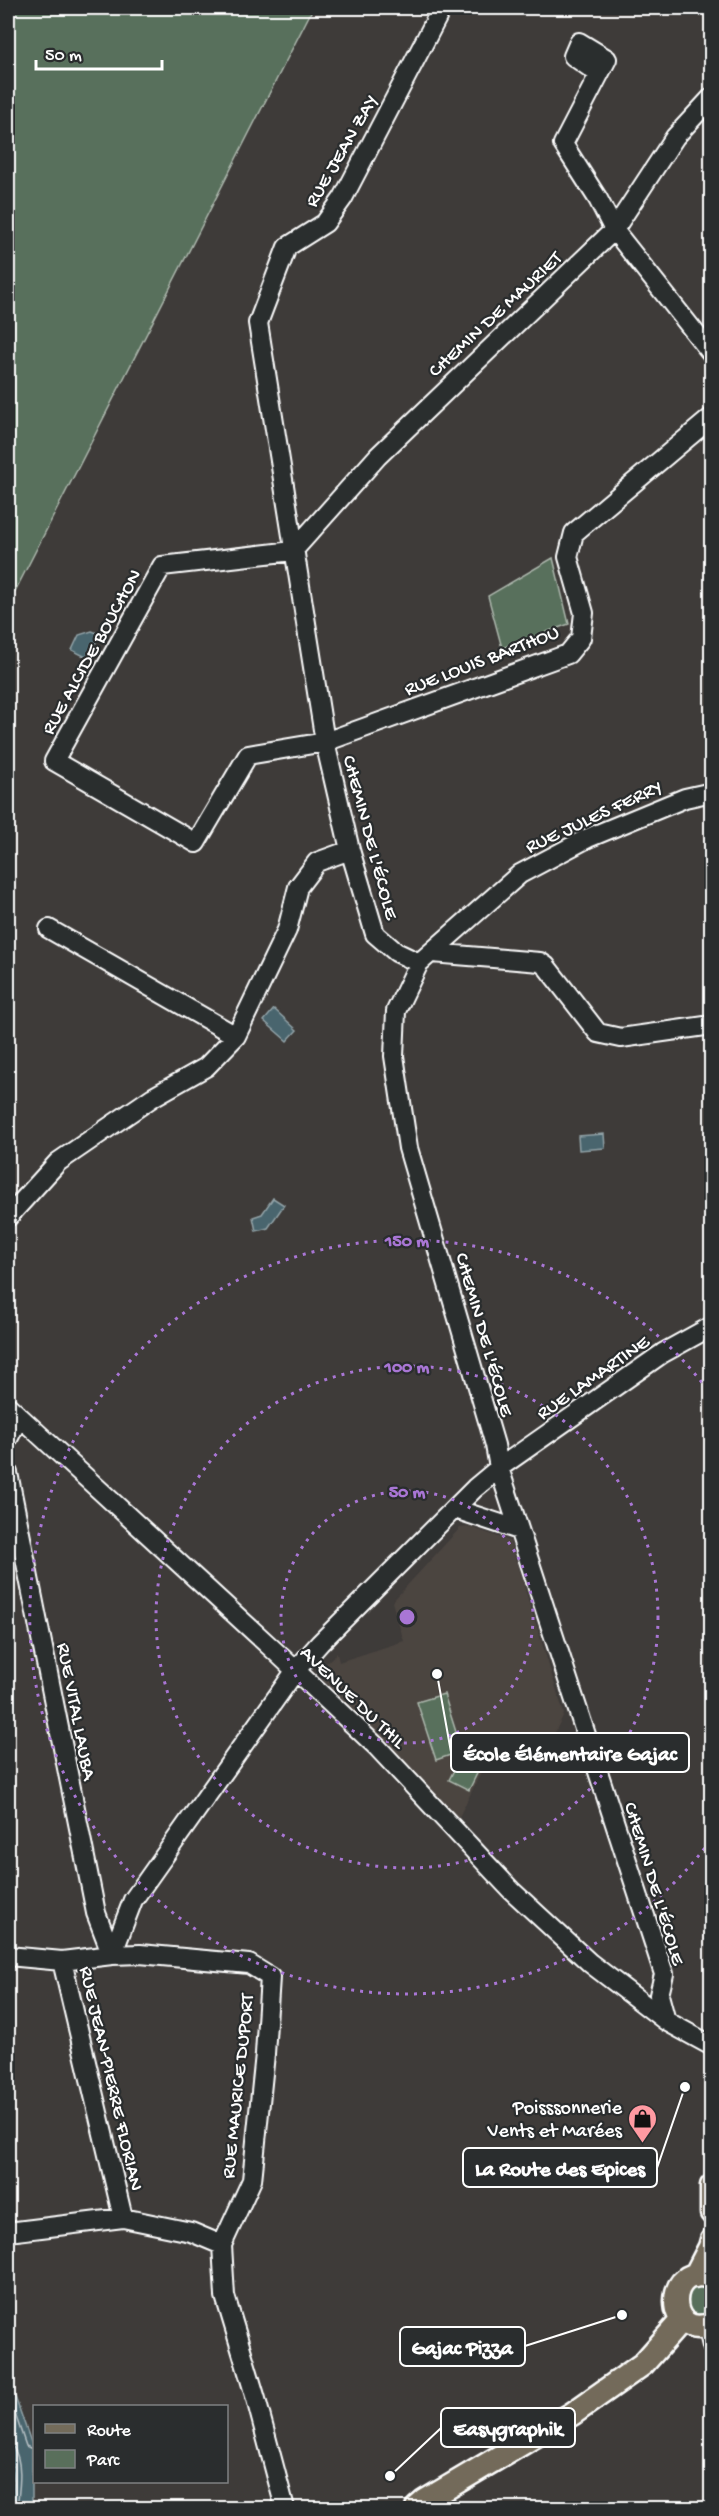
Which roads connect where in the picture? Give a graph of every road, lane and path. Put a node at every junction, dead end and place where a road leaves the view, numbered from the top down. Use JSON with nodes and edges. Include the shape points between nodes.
{"nodes":[{"id":1,"x":442,"y":8,"type":"edge"},
{"id":2,"x":599,"y":74,"type":"dead end"},
{"id":3,"x":711,"y":97,"type":"edge"},
{"id":4,"x":614,"y":230,"type":"junction"},
{"id":5,"x":711,"y":354,"type":"edge"},
{"id":6,"x":711,"y":417,"type":"edge"},
{"id":7,"x":293,"y":550,"type":"junction"},
{"id":8,"x":325,"y":742,"type":"junction"},
{"id":9,"x":711,"y":792,"type":"edge"},
{"id":10,"x":350,"y":850,"type":"junction"},
{"id":11,"x":49,"y":929,"type":"dead end"},
{"id":12,"x":425,"y":958,"type":"junction"},
{"id":13,"x":711,"y":1024,"type":"edge"},
{"id":14,"x":236,"y":1036,"type":"junction"},
{"id":15,"x":8,"y":1217,"type":"edge"},
{"id":16,"x":711,"y":1326,"type":"edge"},
{"id":17,"x":13,"y":1411,"type":"edge"},
{"id":18,"x":8,"y":1439,"type":"edge"},
{"id":19,"x":499,"y":1468,"type":"junction"},
{"id":20,"x":8,"y":1473,"type":"edge"},
{"id":21,"x":455,"y":1509,"type":"junction"},
{"id":22,"x":519,"y":1530,"type":"junction"},
{"id":23,"x":296,"y":1670,"type":"junction"},
{"id":24,"x":112,"y":1955,"type":"junction"},
{"id":25,"x":8,"y":1956,"type":"edge"},
{"id":26,"x":62,"y":1961,"type":"junction"},
{"id":27,"x":666,"y":2021,"type":"junction"},
{"id":28,"x":711,"y":2046,"type":"edge"},
{"id":29,"x":711,"y":2186,"type":"edge"},
{"id":30,"x":711,"y":2212,"type":"edge"},
{"id":31,"x":123,"y":2218,"type":"junction"},
{"id":32,"x":8,"y":2232,"type":"edge"},
{"id":33,"x":711,"y":2240,"type":"edge"},
{"id":34,"x":222,"y":2245,"type":"junction"},
{"id":35,"x":703,"y":2277,"type":"edge"},
{"id":36,"x":682,"y":2320,"type":"junction"},
{"id":37,"x":710,"y":2332,"type":"edge"},
{"id":38,"x":285,"y":2508,"type":"edge"},
{"id":39,"x":417,"y":2508,"type":"edge"}],
"edges":[{"from":1,"to":7,"type":"street","name":"RUE JEAN ZAY","via":[[343,198],[325,223],[287,247],[258,323]]},
{"from":2,"to":4,"type":"street","via":[[563,144]]},
{"from":3,"to":4,"type":"street","name":"CHEMIN DE MAURIET","via":[[675,137]]},
{"from":4,"to":5,"type":"street"},
{"from":4,"to":7,"type":"street","name":"CHEMIN DE MAURIET","via":[[378,456]]},
{"from":6,"to":8,"type":"street","name":"RUE LOUIS BARTHOU","via":[[574,533],[568,557],[584,613],[581,638],[568,654]]},
{"from":7,"to":8,"type":"street","name":"CHEMIN DE L'ÉCOLE"},
{"from":7,"to":8,"type":"street","name":"RUE ALCIDE BOUCHON","via":[[162,566],[54,761],[196,843],[248,755]]},
{"from":8,"to":10,"type":"street","name":"CHEMIN DE L'ÉCOLE"},
{"from":9,"to":12,"type":"street","name":"RUE JULES FERRY","via":[[685,798],[588,838],[520,874]]},
{"from":10,"to":12,"type":"street","name":"CHEMIN DE L'ÉCOLE","via":[[375,934],[396,952]]},
{"from":10,"to":14,"type":"street","via":[[317,861],[298,887],[287,930]]},
{"from":11,"to":14,"type":"street"},
{"from":12,"to":13,"type":"street","via":[[540,962],[598,1033],[621,1038]]},
{"from":12,"to":19,"type":"street","name":"CHEMIN DE L'ÉCOLE","via":[[396,1011],[394,1056],[408,1148]]},
{"from":14,"to":15,"type":"street","via":[[206,1067],[153,1097],[58,1162]]},
{"from":16,"to":19,"type":"street","name":"RUE LAMARTINE","via":[[663,1353]]},
{"from":17,"to":18,"type":"street"},
{"from":17,"to":23,"type":"street","name":"AVENUE DU THIL"},
{"from":19,"to":21,"type":"street","name":"RUE LAMARTINE"},
{"from":19,"to":22,"type":"street","name":"CHEMIN DE L'ÉCOLE"},
{"from":20,"to":24,"type":"street","name":"RUE VITAL LAUBA","via":[[96,1913]]},
{"from":21,"to":22,"type":"street"},
{"from":21,"to":23,"type":"street","name":"RUE LAMARTINE"},
{"from":22,"to":27,"type":"street","name":"CHEMIN DE L'ÉCOLE","via":[[664,1974],[658,1995]]},
{"from":23,"to":24,"type":"street","via":[[134,1900]]},
{"from":23,"to":27,"type":"street","name":"AVENUE DU THIL","via":[[377,1748],[511,1890],[590,1963]]},
{"from":24,"to":26,"type":"street","name":"RUE JEAN-PIERRE FLORIAN"},
{"from":24,"to":34,"type":"street","name":"RUE MAURICE DUPORT","via":[[249,1964],[270,1977],[252,2180]]},
{"from":25,"to":26,"type":"street"},
{"from":26,"to":31,"type":"street","name":"RUE JEAN-PIERRE FLORIAN"},
{"from":27,"to":28,"type":"street"},
{"from":29,"to":30,"type":"main road"},
{"from":31,"to":32,"type":"street"},
{"from":31,"to":34,"type":"street","via":[[191,2232]]},
{"from":33,"to":35,"type":"main road"},
{"from":34,"to":38,"type":"street","name":"RUE MAURICE DUPORT","via":[[225,2296]]},
{"from":35,"to":36,"type":"main road","via":[[684,2281],[676,2291],[676,2309]]},
{"from":36,"to":37,"type":"main road"},
{"from":36,"to":39,"type":"main road","via":[[643,2364],[572,2414]]}]}
